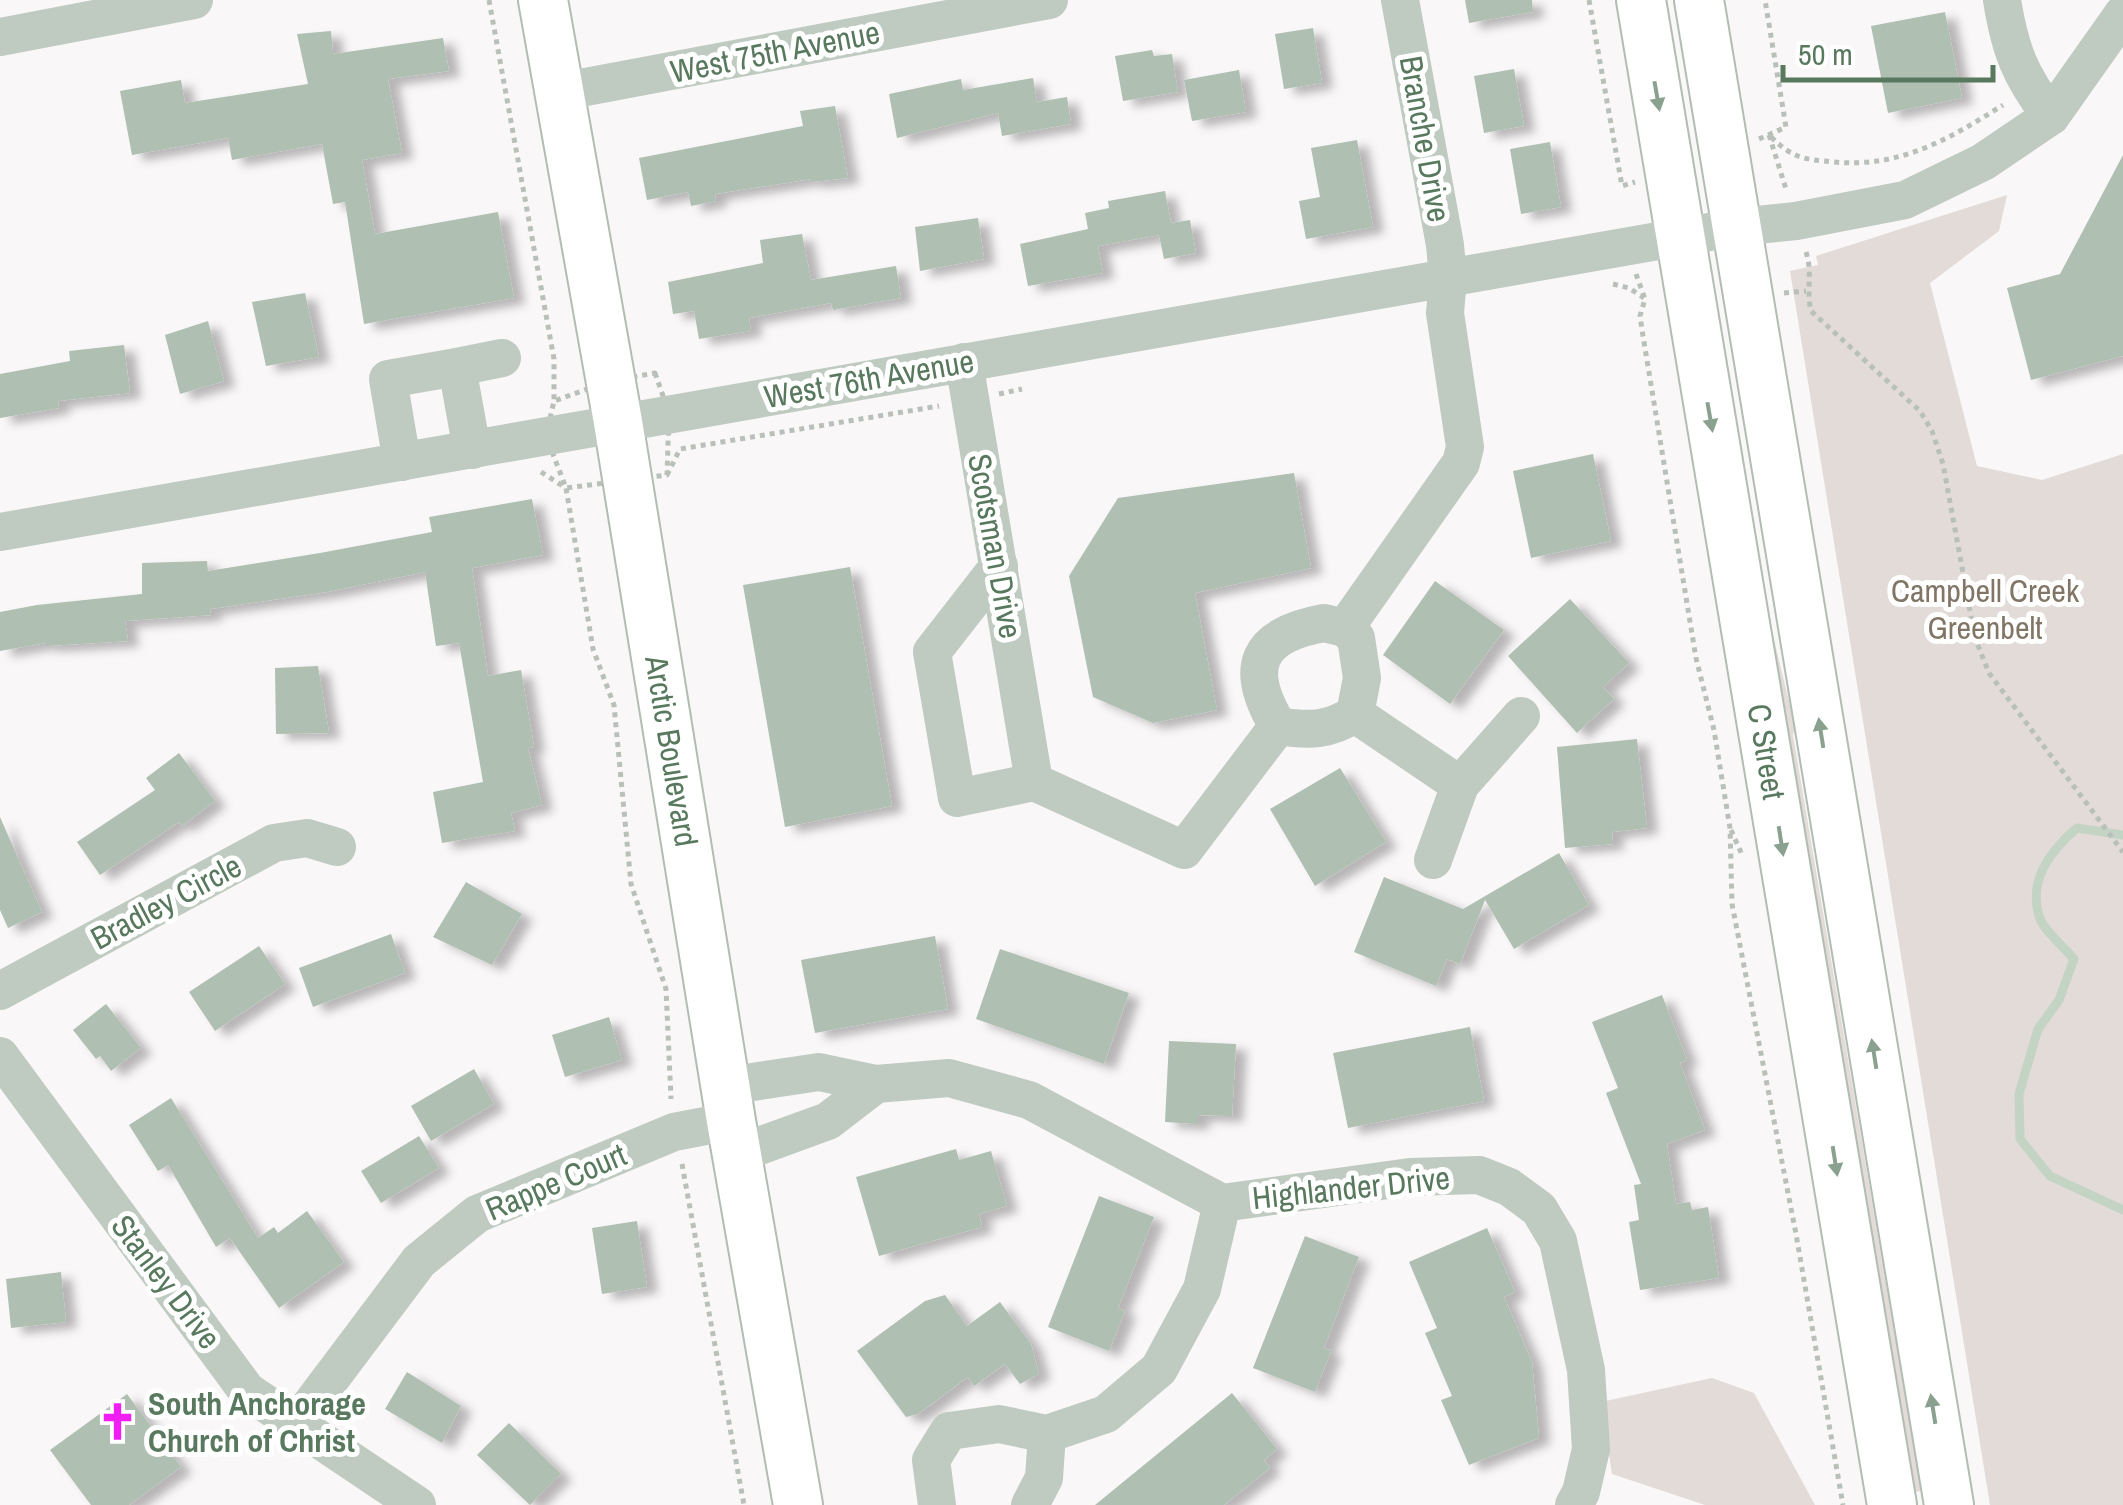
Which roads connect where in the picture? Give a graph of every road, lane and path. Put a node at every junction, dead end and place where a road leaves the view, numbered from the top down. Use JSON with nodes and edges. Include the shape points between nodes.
{"nodes":[{"id":1,"x":194,"y":0,"type":"edge"},
{"id":2,"x":489,"y":0,"type":"edge"},
{"id":3,"x":543,"y":0,"type":"edge"},
{"id":4,"x":1049,"y":0,"type":"edge"},
{"id":5,"x":1400,"y":0,"type":"edge"},
{"id":6,"x":1589,"y":0,"type":"edge"},
{"id":7,"x":1641,"y":0,"type":"edge"},
{"id":8,"x":1699,"y":0,"type":"edge"},
{"id":9,"x":1765,"y":0,"type":"edge"},
{"id":10,"x":2002,"y":0,"type":"edge"},
{"id":11,"x":2123,"y":14,"type":"edge"},
{"id":12,"x":0,"y":36,"type":"edge"},
{"id":13,"x":2024,"y":82,"type":"junction"},
{"id":14,"x":559,"y":92,"type":"junction"},
{"id":15,"x":2052,"y":116,"type":"junction"},
{"id":16,"x":1622,"y":186,"type":"dead end"},
{"id":17,"x":1738,"y":227,"type":"junction"},
{"id":18,"x":1680,"y":238,"type":"junction"},
{"id":19,"x":1448,"y":278,"type":"junction"},
{"id":20,"x":1806,"y":291,"type":"dead end"},
{"id":21,"x":1645,"y":298,"type":"dead end"},
{"id":22,"x":502,"y":358,"type":"dead end"},
{"id":23,"x":964,"y":362,"type":"junction"},
{"id":24,"x":457,"y":367,"type":"junction"},
{"id":25,"x":554,"y":401,"type":"dead end"},
{"id":26,"x":618,"y":422,"type":"junction"},
{"id":27,"x":472,"y":450,"type":"junction"},
{"id":28,"x":402,"y":462,"type":"junction"},
{"id":29,"x":566,"y":488,"type":"dead end"},
{"id":30,"x":0,"y":532,"type":"edge"},
{"id":31,"x":999,"y":566,"type":"junction"},
{"id":32,"x":1345,"y":628,"type":"junction"},
{"id":33,"x":1356,"y":714,"type":"junction"},
{"id":34,"x":1521,"y":716,"type":"dead end"},
{"id":35,"x":1278,"y":726,"type":"junction"},
{"id":36,"x":1034,"y":782,"type":"junction"},
{"id":37,"x":1460,"y":785,"type":"junction"},
{"id":38,"x":337,"y":847,"type":"dead end"},
{"id":39,"x":2123,"y":852,"type":"edge"},
{"id":40,"x":1433,"y":860,"type":"dead end"},
{"id":41,"x":0,"y":991,"type":"edge"},
{"id":42,"x":0,"y":1056,"type":"edge"},
{"id":43,"x":876,"y":1084,"type":"junction"},
{"id":44,"x":731,"y":1120,"type":"junction"},
{"id":45,"x":674,"y":1132,"type":"junction"},
{"id":46,"x":1222,"y":1203,"type":"junction"},
{"id":47,"x":296,"y":1426,"type":"junction"},
{"id":48,"x":1047,"y":1434,"type":"junction"},
{"id":49,"x":417,"y":1505,"type":"edge"},
{"id":50,"x":744,"y":1505,"type":"edge"},
{"id":51,"x":798,"y":1505,"type":"edge"},
{"id":52,"x":937,"y":1505,"type":"edge"},
{"id":53,"x":1030,"y":1505,"type":"edge"},
{"id":54,"x":1574,"y":1505,"type":"edge"},
{"id":55,"x":1843,"y":1505,"type":"edge"},
{"id":56,"x":1892,"y":1505,"type":"edge"},
{"id":57,"x":1949,"y":1505,"type":"edge"}],
"edges":[{"from":1,"to":12,"type":"street"},
{"from":2,"to":25,"type":"path","via":[[554,359]]},
{"from":3,"to":14,"type":"main road","name":"Arctic Boulevard"},
{"from":4,"to":14,"type":"street","name":"West 75th Avenue"},
{"from":5,"to":19,"type":"street","name":"Branche Drive"},
{"from":6,"to":16,"type":"path"},
{"from":7,"to":18,"type":"main road","name":"C Street","one_way":true},
{"from":8,"to":17,"type":"main road","name":"C Street"},
{"from":9,"to":13,"type":"path","via":[[1786,126],[1769,135],[1791,157],[1882,163],[1947,140],[2009,102]]},
{"from":10,"to":13,"type":"street"},
{"from":11,"to":15,"type":"street"},
{"from":13,"to":15,"type":"street"},
{"from":14,"to":26,"type":"main road","name":"Arctic Boulevard"},
{"from":15,"to":17,"type":"street","name":"West 76th Avenue","via":[[1983,162],[1905,200]]},
{"from":17,"to":18,"type":"street","name":"West 76th Avenue"},
{"from":57,"to":17,"type":"main road","name":"C Street","one_way":true},
{"from":18,"to":19,"type":"street","name":"West 76th Avenue"},
{"from":18,"to":56,"type":"main road","name":"C Street","one_way":true},
{"from":19,"to":23,"type":"street","name":"West 76th Avenue"},
{"from":19,"to":32,"type":"street","name":"Branche Drive","via":[[1445,313],[1466,447]]},
{"from":20,"to":39,"type":"path","via":[[1818,320],[1882,374],[1932,431],[1975,638],[1989,673]]},
{"from":21,"to":55,"type":"path","via":[[1643,336],[1730,828],[1732,904]]},
{"from":22,"to":24,"type":"street"},
{"from":23,"to":26,"type":"street","name":"West 76th Avenue"},
{"from":23,"to":31,"type":"street","name":"Scotsman Drive"},
{"from":24,"to":27,"type":"street"},
{"from":24,"to":28,"type":"street","via":[[388,379]]},
{"from":26,"to":27,"type":"street","name":"West 76th Avenue"},
{"from":26,"to":44,"type":"main road","name":"Arctic Boulevard"},
{"from":27,"to":28,"type":"street","name":"West 76th Avenue"},
{"from":28,"to":30,"type":"street","name":"West 76th Avenue"},
{"from":29,"to":45,"type":"path","via":[[592,649],[614,704],[631,884],[666,989]]},
{"from":31,"to":36,"type":"street","name":"Scotsman Drive"},
{"from":31,"to":36,"type":"street","via":[[932,652],[957,798]]},
{"from":32,"to":33,"type":"street","via":[[1360,655]]},
{"from":32,"to":35,"type":"street","via":[[1300,628],[1262,653],[1258,682]]},
{"from":33,"to":35,"type":"street","via":[[1309,731]]},
{"from":33,"to":37,"type":"street"},
{"from":34,"to":37,"type":"street"},
{"from":35,"to":36,"type":"street","via":[[1184,850]]},
{"from":37,"to":40,"type":"street"},
{"from":38,"to":41,"type":"street","name":"Bradley Circle","via":[[307,838],[274,843]]},
{"from":42,"to":47,"type":"street","name":"Stanley Drive","via":[[247,1390]]},
{"from":43,"to":44,"type":"street","via":[[828,1122]]},
{"from":43,"to":44,"type":"street","name":"Highlander Drive","via":[[819,1072]]},
{"from":43,"to":46,"type":"street","name":"Highlander Drive","via":[[949,1078],[1029,1100]]},
{"from":44,"to":45,"type":"street","name":"Rappe Court"},
{"from":44,"to":51,"type":"main road","name":"Arctic Boulevard"},
{"from":45,"to":47,"type":"street","name":"Rappe Court","via":[[477,1214],[419,1261]]},
{"from":45,"to":50,"type":"path"},
{"from":46,"to":48,"type":"street","via":[[1202,1289],[1159,1369],[1106,1414]]},
{"from":46,"to":54,"type":"street","name":"Highlander Drive","via":[[1410,1177],[1479,1175],[1539,1209],[1558,1241],[1586,1370],[1592,1449]]},
{"from":47,"to":49,"type":"street","name":"Stanley Drive"},
{"from":48,"to":52,"type":"street","via":[[1000,1424],[949,1431],[932,1460]]},
{"from":48,"to":53,"type":"street","via":[[1044,1478]]}]}
